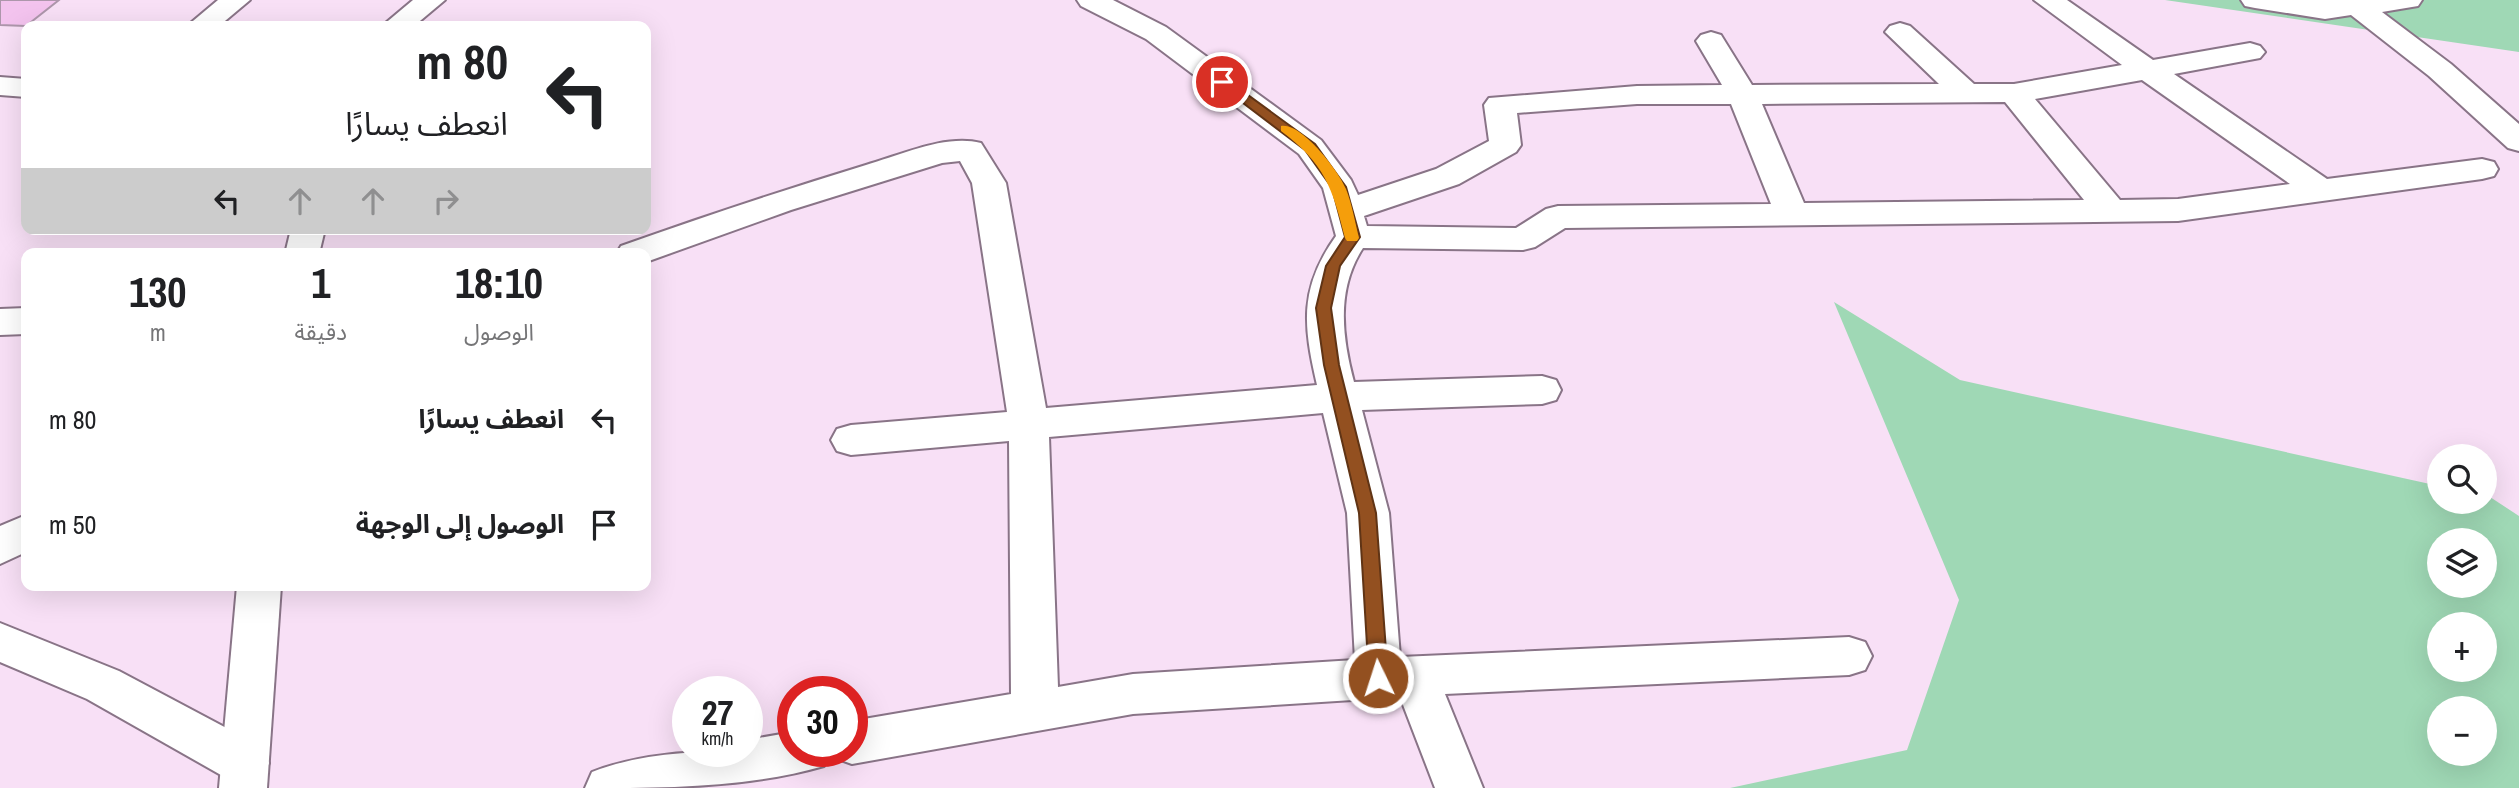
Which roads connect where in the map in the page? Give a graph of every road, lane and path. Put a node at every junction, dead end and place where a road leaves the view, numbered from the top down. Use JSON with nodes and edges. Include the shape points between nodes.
{"nodes":[{"id":1,"x":236,"y":0,"type":"edge"},
{"id":2,"x":431,"y":0,"type":"edge"},
{"id":3,"x":1091,"y":0,"type":"edge"},
{"id":4,"x":2048,"y":0,"type":"edge"},
{"id":5,"x":2256,"y":0,"type":"edge"},
{"id":6,"x":2408,"y":0,"type":"edge"},
{"id":7,"x":2358,"y":7,"type":"junction"},
{"id":8,"x":208,"y":21,"type":"edge"},
{"id":9,"x":403,"y":21,"type":"edge"},
{"id":10,"x":1899,"y":32,"type":"dead end"},
{"id":11,"x":1711,"y":41,"type":"dead end"},
{"id":12,"x":2250,"y":52,"type":"dead end"},
{"id":13,"x":2150,"y":72,"type":"junction"},
{"id":14,"x":0,"y":86,"type":"edge"},
{"id":15,"x":21,"y":88,"type":"edge"},
{"id":16,"x":1965,"y":92,"type":"junction"},
{"id":17,"x":2014,"y":93,"type":"junction"},
{"id":18,"x":1743,"y":96,"type":"junction"},
{"id":19,"x":2519,"y":141,"type":"edge"},
{"id":20,"x":2482,"y":169,"type":"dead end"},
{"id":21,"x":2323,"y":192,"type":"junction"},
{"id":22,"x":2111,"y":211,"type":"junction"},
{"id":23,"x":1792,"y":215,"type":"junction"},
{"id":24,"x":1349,"y":224,"type":"junction"},
{"id":25,"x":650,"y":248,"type":"edge"},
{"id":26,"x":21,"y":321,"type":"edge"},
{"id":27,"x":0,"y":322,"type":"edge"},
{"id":28,"x":1542,"y":390,"type":"dead end"},
{"id":29,"x":1340,"y":397,"type":"junction"},
{"id":30,"x":1029,"y":424,"type":"junction"},
{"id":31,"x":851,"y":440,"type":"dead end"},
{"id":32,"x":21,"y":535,"type":"edge"},
{"id":33,"x":0,"y":547,"type":"edge"},
{"id":34,"x":259,"y":591,"type":"edge"},
{"id":35,"x":0,"y":642,"type":"edge"},
{"id":36,"x":1849,"y":656,"type":"dead end"},
{"id":37,"x":1397,"y":677,"type":"junction"},
{"id":38,"x":1035,"y":712,"type":"junction"},
{"id":39,"x":868,"y":740,"type":"edge"},
{"id":40,"x":777,"y":757,"type":"edge"},
{"id":41,"x":244,"y":775,"type":"edge"},
{"id":42,"x":608,"y":788,"type":"edge"},
{"id":43,"x":1459,"y":788,"type":"edge"}],
"edges":[{"from":1,"to":8,"type":"street"},
{"from":2,"to":9,"type":"street"},
{"from":3,"to":24,"type":"street","via":[[1156,33],[1310,147],[1339,187]]},
{"from":4,"to":13,"type":"street"},
{"from":5,"to":7,"type":"street","via":[[2325,10]]},
{"from":6,"to":7,"type":"street"},
{"from":7,"to":19,"type":"street","via":[[2440,69]]},
{"from":10,"to":16,"type":"street"},
{"from":11,"to":18,"type":"street"},
{"from":12,"to":13,"type":"street"},
{"from":13,"to":17,"type":"street"},
{"from":13,"to":21,"type":"street"},
{"from":14,"to":15,"type":"street"},
{"from":16,"to":17,"type":"street"},
{"from":16,"to":18,"type":"street"},
{"from":17,"to":22,"type":"street"},
{"from":18,"to":23,"type":"street"},
{"from":18,"to":24,"type":"street","via":[[1637,95],[1500,105],[1505,145],[1477,164]]},
{"from":20,"to":21,"type":"street"},
{"from":21,"to":22,"type":"street","via":[[2178,210]]},
{"from":22,"to":23,"type":"street"},
{"from":23,"to":24,"type":"street","via":[[1558,217],[1522,239]]},
{"from":24,"to":29,"type":"street","via":[[1324,308]]},
{"from":25,"to":30,"type":"street","via":[[939,153],[970,150],[989,183]]},
{"from":26,"to":27,"type":"street"},
{"from":28,"to":29,"type":"street"},
{"from":29,"to":30,"type":"street"},
{"from":29,"to":37,"type":"street","via":[[1368,513]]},
{"from":30,"to":31,"type":"street"},
{"from":30,"to":38,"type":"street"},
{"from":32,"to":33,"type":"street"},
{"from":34,"to":41,"type":"street"},
{"from":35,"to":41,"type":"street","via":[[103,685]]},
{"from":36,"to":37,"type":"street"},
{"from":37,"to":38,"type":"street","via":[[1133,694]]},
{"from":37,"to":43,"type":"street"},
{"from":38,"to":39,"type":"street"},
{"from":40,"to":42,"type":"street"}]}
